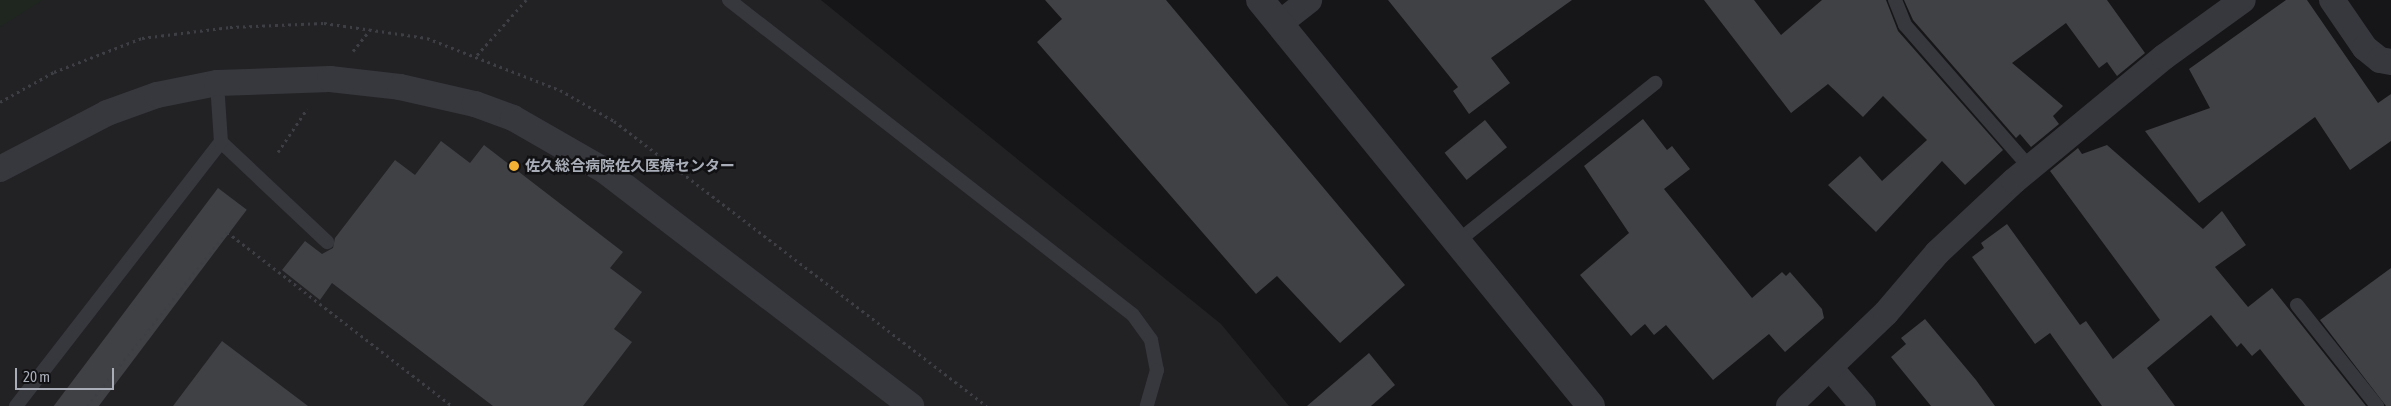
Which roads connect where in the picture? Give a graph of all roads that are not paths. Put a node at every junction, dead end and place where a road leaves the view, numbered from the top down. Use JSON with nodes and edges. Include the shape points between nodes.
{"nodes":[{"id":1,"x":729,"y":0,"type":"edge"},
{"id":2,"x":1260,"y":0,"type":"edge"},
{"id":3,"x":1309,"y":0,"type":"edge"},
{"id":4,"x":1895,"y":0,"type":"edge"},
{"id":5,"x":2243,"y":0,"type":"edge"},
{"id":6,"x":2332,"y":0,"type":"edge"},
{"id":7,"x":1280,"y":23,"type":"junction"},
{"id":8,"x":2391,"y":62,"type":"edge"},
{"id":9,"x":217,"y":83,"type":"junction"},
{"id":10,"x":1655,"y":83,"type":"dead end"},
{"id":11,"x":221,"y":142,"type":"junction"},
{"id":12,"x":2030,"y":168,"type":"junction"},
{"id":13,"x":0,"y":169,"type":"edge"},
{"id":14,"x":1458,"y":241,"type":"junction"},
{"id":15,"x":327,"y":242,"type":"dead end"},
{"id":16,"x":2297,"y":305,"type":"dead end"},
{"id":17,"x":1831,"y":368,"type":"junction"},
{"id":18,"x":16,"y":406,"type":"edge"},
{"id":19,"x":911,"y":406,"type":"edge"},
{"id":20,"x":1147,"y":406,"type":"edge"},
{"id":21,"x":1591,"y":406,"type":"edge"},
{"id":22,"x":1789,"y":406,"type":"edge"},
{"id":23,"x":1863,"y":406,"type":"edge"},
{"id":24,"x":2378,"y":406,"type":"edge"}],
"edges":[{"from":1,"to":20,"type":"lane","via":[[1133,315],[1151,340],[1157,370]]},
{"from":2,"to":7,"type":"street"},
{"from":3,"to":7,"type":"street"},
{"from":4,"to":12,"type":"lane","via":[[1905,24]]},
{"from":5,"to":12,"type":"street","via":[[2164,57]]},
{"from":6,"to":8,"type":"street","via":[[2365,48],[2380,60]]},
{"from":7,"to":14,"type":"street"},
{"from":9,"to":11,"type":"lane"},
{"from":9,"to":13,"type":"street","via":[[157,95],[107,114]]},
{"from":9,"to":19,"type":"street","via":[[286,78],[400,87],[513,118],[605,171]]},
{"from":10,"to":14,"type":"lane"},
{"from":11,"to":15,"type":"lane"},
{"from":11,"to":18,"type":"lane"},
{"from":12,"to":17,"type":"street","via":[[1937,254]]},
{"from":14,"to":21,"type":"street"},
{"from":16,"to":24,"type":"lane"},
{"from":17,"to":22,"type":"street"},
{"from":17,"to":23,"type":"street"}]}
